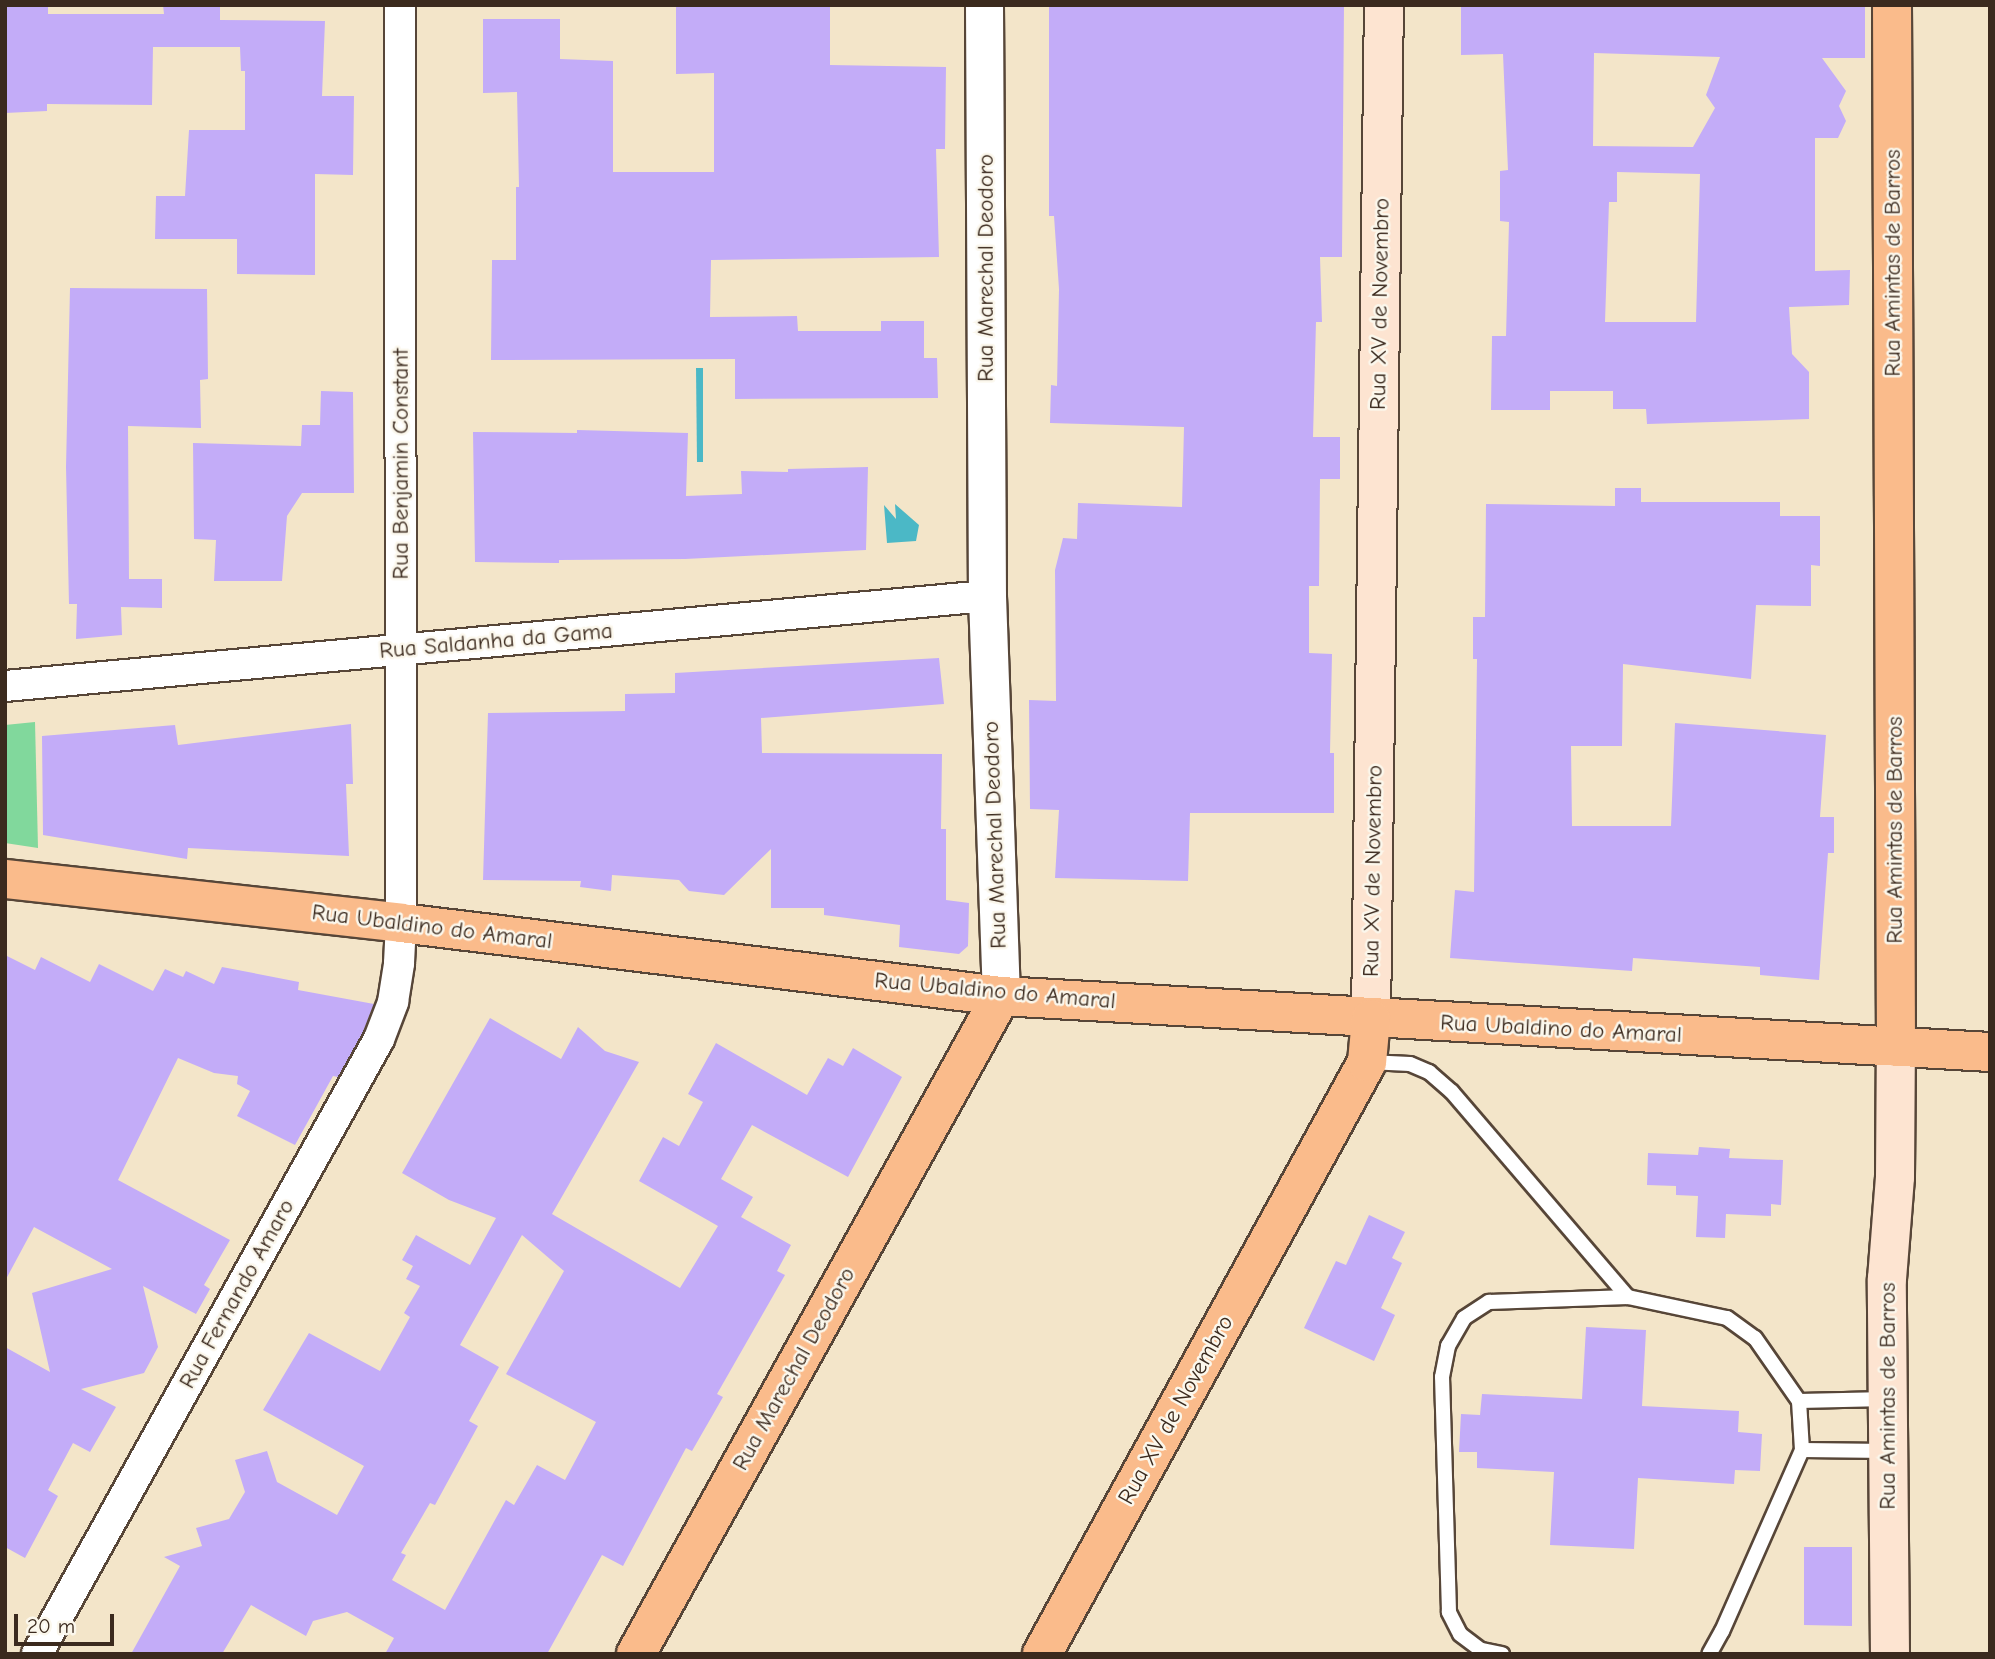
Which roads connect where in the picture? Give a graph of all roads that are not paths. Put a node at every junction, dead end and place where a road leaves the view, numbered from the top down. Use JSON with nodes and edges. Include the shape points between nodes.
{"nodes":[{"id":1,"x":400,"y":5,"type":"edge"},
{"id":2,"x":984,"y":5,"type":"edge"},
{"id":3,"x":1384,"y":5,"type":"edge"},
{"id":4,"x":1892,"y":5,"type":"edge"},
{"id":5,"x":987,"y":596,"type":"junction"},
{"id":6,"x":401,"y":649,"type":"junction"},
{"id":7,"x":5,"y":686,"type":"edge"},
{"id":8,"x":5,"y":879,"type":"edge"},
{"id":9,"x":401,"y":923,"type":"junction"},
{"id":10,"x":1001,"y":996,"type":"junction"},
{"id":11,"x":1371,"y":1019,"type":"junction"},
{"id":12,"x":1896,"y":1047,"type":"junction"},
{"id":13,"x":1990,"y":1052,"type":"edge"},
{"id":14,"x":1367,"y":1062,"type":"junction"},
{"id":15,"x":1628,"y":1297,"type":"junction"},
{"id":16,"x":1888,"y":1399,"type":"junction"},
{"id":17,"x":1800,"y":1401,"type":"junction"},
{"id":18,"x":1802,"y":1450,"type":"junction"},
{"id":19,"x":1888,"y":1451,"type":"junction"},
{"id":20,"x":37,"y":1654,"type":"edge"},
{"id":21,"x":636,"y":1654,"type":"edge"},
{"id":22,"x":1042,"y":1654,"type":"edge"},
{"id":23,"x":1502,"y":1654,"type":"edge"},
{"id":24,"x":1709,"y":1654,"type":"edge"},
{"id":25,"x":1889,"y":1654,"type":"edge"}],
"edges":[{"from":1,"to":6,"type":"street","name":"Rua Benjamin Constant"},
{"from":2,"to":5,"type":"street","name":"Rua Marechal Deodoro"},
{"from":3,"to":11,"type":"main road","name":"Rua XV de Novembro"},
{"from":4,"to":12,"type":"main road","name":"Rua Amintas de Barros"},
{"from":5,"to":6,"type":"street","name":"Rua Saldanha da Gama"},
{"from":5,"to":10,"type":"street","name":"Rua Marechal Deodoro"},
{"from":6,"to":7,"type":"street","name":"Rua Saldanha da Gama"},
{"from":6,"to":9,"type":"street","name":"Rua Benjamin Constant"},
{"from":8,"to":9,"type":"main road","name":"Rua Ubaldino do Amaral"},
{"from":9,"to":10,"type":"main road","name":"Rua Ubaldino do Amaral"},
{"from":9,"to":20,"type":"street","name":"Rua Fernando Amaro","via":[[393,1002],[379,1039]]},
{"from":10,"to":11,"type":"main road","name":"Rua Ubaldino do Amaral"},
{"from":10,"to":21,"type":"main road","name":"Rua Marechal Deodoro"},
{"from":11,"to":12,"type":"main road","name":"Rua Ubaldino do Amaral"},
{"from":11,"to":14,"type":"main road","name":"Rua XV de Novembro"},
{"from":12,"to":13,"type":"main road","name":"Rua Ubaldino do Amaral"},
{"from":12,"to":16,"type":"main road","name":"Rua Amintas de Barros","via":[[1895,1177],[1887,1279]]},
{"from":14,"to":15,"type":"lane","via":[[1410,1063],[1452,1091]]},
{"from":14,"to":22,"type":"main road","name":"Rua XV de Novembro"},
{"from":15,"to":17,"type":"lane","via":[[1727,1318],[1755,1338]]},
{"from":15,"to":23,"type":"lane","via":[[1489,1302],[1464,1318],[1448,1346],[1442,1377],[1449,1612],[1460,1634],[1481,1650]]},
{"from":16,"to":17,"type":"lane"},
{"from":16,"to":19,"type":"main road","name":"Rua Amintas de Barros"},
{"from":17,"to":18,"type":"lane"},
{"from":18,"to":19,"type":"lane"},
{"from":18,"to":24,"type":"lane"},
{"from":19,"to":25,"type":"main road","name":"Rua Amintas de Barros"}]}
